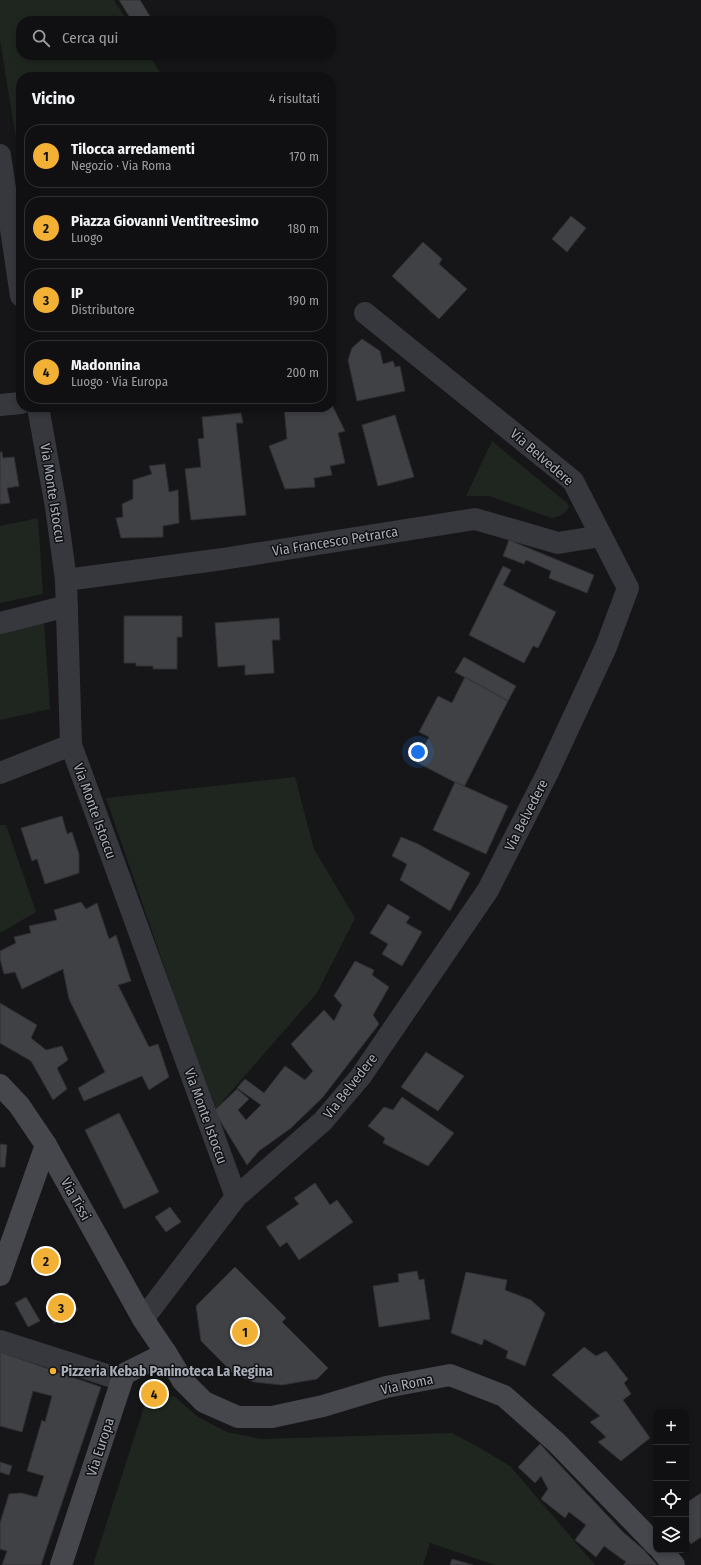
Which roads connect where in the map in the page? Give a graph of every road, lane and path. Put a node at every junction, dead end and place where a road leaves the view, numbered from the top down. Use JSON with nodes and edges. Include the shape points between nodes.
{"nodes":[{"id":1,"x":0,"y":156,"type":"edge"},
{"id":2,"x":16,"y":263,"type":"edge"},
{"id":3,"x":364,"y":313,"type":"dead end"},
{"id":4,"x":16,"y":403,"type":"edge"},
{"id":5,"x":0,"y":405,"type":"edge"},
{"id":6,"x":39,"y":412,"type":"edge"},
{"id":7,"x":601,"y":536,"type":"junction"},
{"id":8,"x":66,"y":580,"type":"junction"},
{"id":9,"x":67,"y":606,"type":"junction"},
{"id":10,"x":0,"y":623,"type":"edge"},
{"id":11,"x":71,"y":745,"type":"junction"},
{"id":12,"x":0,"y":773,"type":"edge"},
{"id":13,"x":0,"y":1085,"type":"edge"},
{"id":14,"x":46,"y":1145,"type":"junction"},
{"id":15,"x":236,"y":1197,"type":"junction"},
{"id":16,"x":0,"y":1275,"type":"edge"},
{"id":17,"x":143,"y":1319,"type":"junction"},
{"id":18,"x":0,"y":1341,"type":"edge"},
{"id":19,"x":166,"y":1353,"type":"junction"},
{"id":20,"x":122,"y":1380,"type":"junction"},
{"id":21,"x":653,"y":1542,"type":"edge"},
{"id":22,"x":664,"y":1553,"type":"edge"},
{"id":23,"x":61,"y":1565,"type":"edge"},
{"id":24,"x":674,"y":1565,"type":"edge"}],
"edges":[{"from":1,"to":2,"type":"street"},
{"from":3,"to":7,"type":"street","name":"Via Belvedere","via":[[573,481]]},
{"from":4,"to":5,"type":"street"},
{"from":6,"to":8,"type":"street","name":"Via Monte Istoccu"},
{"from":7,"to":8,"type":"street","name":"Via Francesco Petrarca","via":[[558,543],[475,519],[222,559]]},
{"from":7,"to":15,"type":"street","name":"Via Belvedere","via":[[628,588],[606,647],[548,772],[488,890],[361,1076],[323,1121]]},
{"from":8,"to":9,"type":"street","name":"Via Monte Istoccu"},
{"from":9,"to":10,"type":"street"},
{"from":9,"to":11,"type":"street","name":"Via Monte Istoccu"},
{"from":11,"to":12,"type":"street"},
{"from":11,"to":15,"type":"street","name":"Via Monte Istoccu"},
{"from":13,"to":14,"type":"main road","name":"Via Tissi","via":[[19,1105]]},
{"from":14,"to":16,"type":"main road"},
{"from":14,"to":17,"type":"main road","name":"Via Tissi"},
{"from":15,"to":17,"type":"street","name":"Via Belvedere"},
{"from":17,"to":19,"type":"main road","name":"Via Roma"},
{"from":18,"to":20,"type":"street"},
{"from":19,"to":20,"type":"main road","via":[[124,1374]]},
{"from":19,"to":21,"type":"main road","name":"Via Roma","via":[[183,1381],[204,1402],[238,1417],[272,1417],[323,1406],[386,1387],[450,1375],[504,1396],[557,1443]]},
{"from":20,"to":23,"type":"main road","name":"Via Europa"},
{"from":22,"to":24,"type":"main road"}]}
